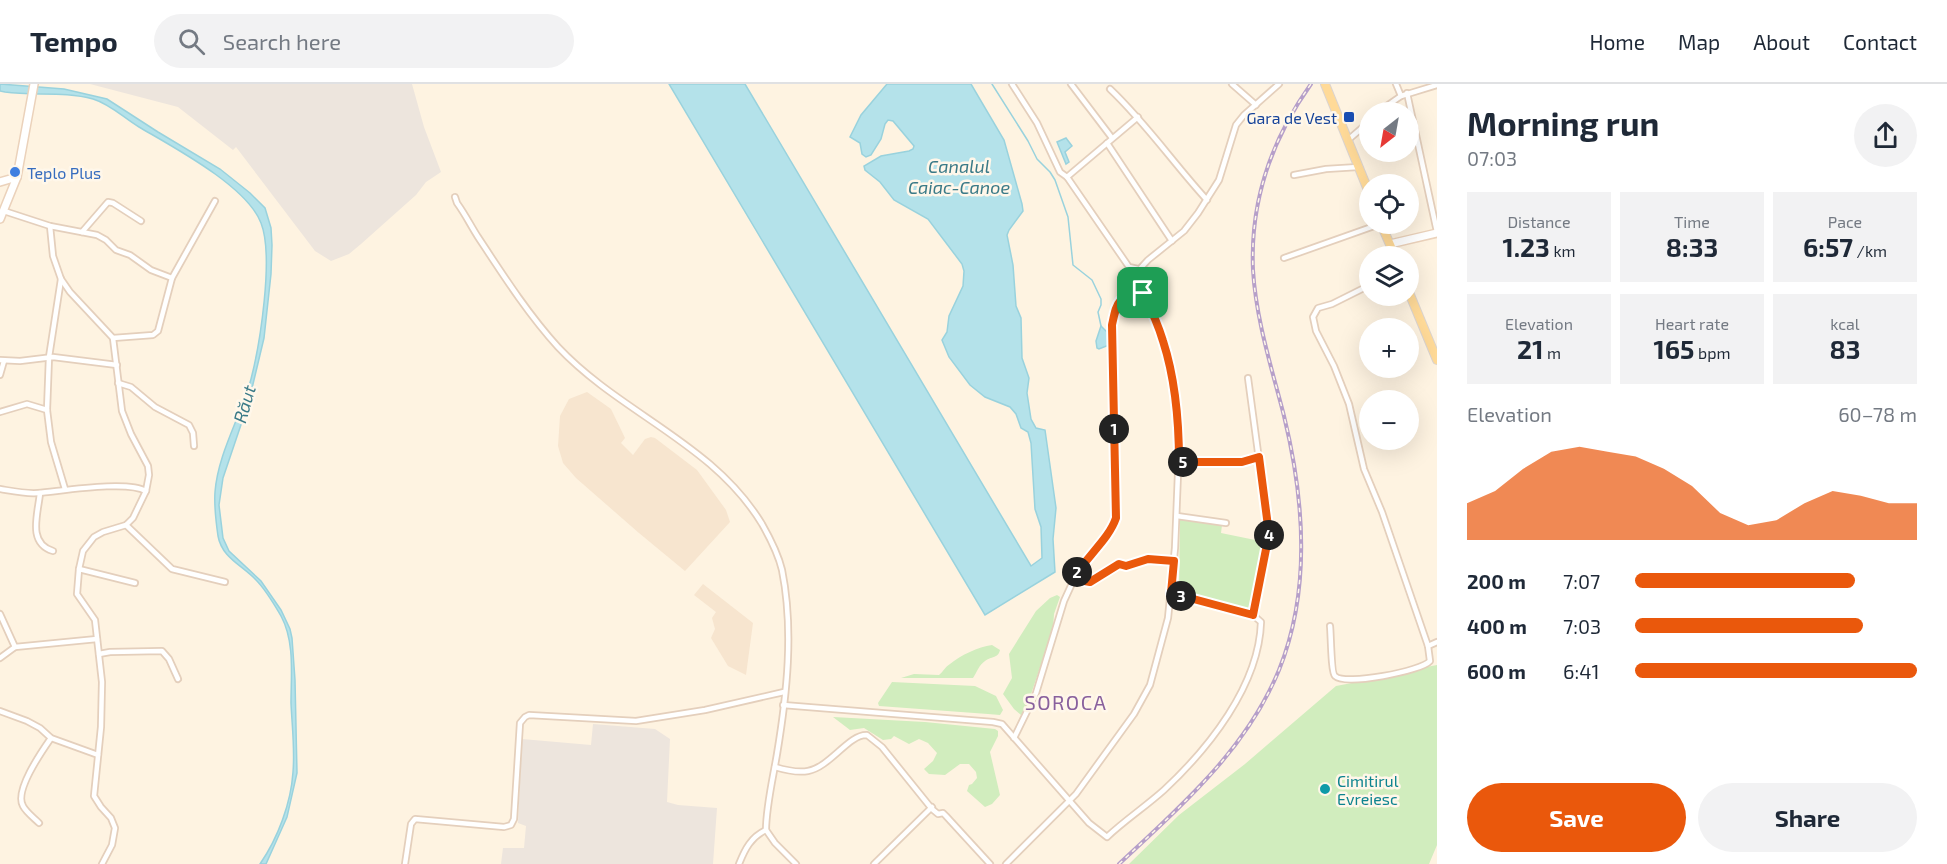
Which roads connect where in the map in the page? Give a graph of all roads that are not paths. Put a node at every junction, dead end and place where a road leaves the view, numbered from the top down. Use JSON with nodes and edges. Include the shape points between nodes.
{"nodes":[{"id":1,"x":34,"y":84,"type":"edge"},
{"id":2,"x":1012,"y":84,"type":"edge"},
{"id":3,"x":1071,"y":84,"type":"edge"},
{"id":4,"x":1232,"y":84,"type":"edge"},
{"id":5,"x":1279,"y":84,"type":"edge"},
{"id":6,"x":1325,"y":84,"type":"edge"},
{"id":7,"x":1396,"y":84,"type":"edge"},
{"id":8,"x":1437,"y":86,"type":"edge"},
{"id":9,"x":1110,"y":89,"type":"dead end"},
{"id":10,"x":1407,"y":93,"type":"junction"},
{"id":11,"x":1401,"y":96,"type":"junction"},
{"id":12,"x":1392,"y":102,"type":"edge"},
{"id":13,"x":1256,"y":105,"type":"junction"},
{"id":14,"x":1138,"y":117,"type":"junction"},
{"id":15,"x":1359,"y":130,"type":"edge"},
{"id":16,"x":1113,"y":138,"type":"junction"},
{"id":17,"x":1348,"y":140,"type":"junction"},
{"id":18,"x":1107,"y":143,"type":"junction"},
{"id":19,"x":1358,"y":167,"type":"junction"},
{"id":20,"x":1361,"y":174,"type":"edge"},
{"id":21,"x":1293,"y":175,"type":"dead end"},
{"id":22,"x":17,"y":177,"type":"junction"},
{"id":23,"x":1067,"y":177,"type":"junction"},
{"id":24,"x":0,"y":182,"type":"edge"},
{"id":25,"x":455,"y":196,"type":"dead end"},
{"id":26,"x":1207,"y":200,"type":"junction"},
{"id":27,"x":215,"y":201,"type":"dead end"},
{"id":28,"x":4,"y":211,"type":"junction"},
{"id":29,"x":0,"y":219,"type":"edge"},
{"id":30,"x":141,"y":221,"type":"dead end"},
{"id":31,"x":50,"y":226,"type":"junction"},
{"id":32,"x":82,"y":232,"type":"junction"},
{"id":33,"x":1359,"y":232,"type":"edge"},
{"id":34,"x":1437,"y":233,"type":"edge"},
{"id":35,"x":1386,"y":234,"type":"edge"},
{"id":36,"x":1172,"y":241,"type":"junction"},
{"id":37,"x":1390,"y":244,"type":"joint"},
{"id":38,"x":1284,"y":258,"type":"dead end"},
{"id":39,"x":1138,"y":269,"type":"junction"},
{"id":40,"x":171,"y":278,"type":"junction"},
{"id":41,"x":61,"y":279,"type":"junction"},
{"id":42,"x":1359,"y":290,"type":"edge"},
{"id":43,"x":1143,"y":293,"type":"junction"},
{"id":44,"x":1415,"y":306,"type":"edge"},
{"id":45,"x":113,"y":338,"type":"junction"},
{"id":46,"x":49,"y":357,"type":"junction"},
{"id":47,"x":2,"y":360,"type":"edge"},
{"id":48,"x":1437,"y":360,"type":"edge"},
{"id":49,"x":117,"y":365,"type":"junction"},
{"id":50,"x":0,"y":375,"type":"edge"},
{"id":51,"x":1248,"y":378,"type":"dead end"},
{"id":52,"x":118,"y":382,"type":"junction"},
{"id":53,"x":47,"y":410,"type":"junction"},
{"id":54,"x":0,"y":412,"type":"edge"},
{"id":55,"x":194,"y":446,"type":"dead end"},
{"id":56,"x":1259,"y":457,"type":"junction"},
{"id":57,"x":1179,"y":462,"type":"junction"},
{"id":58,"x":0,"y":489,"type":"edge"},
{"id":59,"x":65,"y":489,"type":"junction"},
{"id":60,"x":146,"y":491,"type":"junction"},
{"id":61,"x":40,"y":493,"type":"junction"},
{"id":62,"x":1177,"y":516,"type":"junction"},
{"id":63,"x":1226,"y":523,"type":"dead end"},
{"id":64,"x":126,"y":525,"type":"junction"},
{"id":65,"x":53,"y":551,"type":"dead end"},
{"id":66,"x":1174,"y":561,"type":"junction"},
{"id":67,"x":79,"y":569,"type":"junction"},
{"id":68,"x":1074,"y":579,"type":"junction"},
{"id":69,"x":225,"y":582,"type":"dead end"},
{"id":70,"x":135,"y":583,"type":"dead end"},
{"id":71,"x":1171,"y":593,"type":"junction"},
{"id":72,"x":0,"y":614,"type":"edge"},
{"id":73,"x":1253,"y":615,"type":"junction"},
{"id":74,"x":1330,"y":626,"type":"dead end"},
{"id":75,"x":97,"y":639,"type":"junction"},
{"id":76,"x":1437,"y":642,"type":"edge"},
{"id":77,"x":1428,"y":646,"type":"junction"},
{"id":78,"x":15,"y":647,"type":"junction"},
{"id":79,"x":99,"y":654,"type":"junction"},
{"id":80,"x":0,"y":658,"type":"edge"},
{"id":81,"x":178,"y":679,"type":"dead end"},
{"id":82,"x":784,"y":692,"type":"junction"},
{"id":83,"x":783,"y":705,"type":"junction"},
{"id":84,"x":0,"y":711,"type":"edge"},
{"id":85,"x":51,"y":738,"type":"junction"},
{"id":86,"x":1014,"y":738,"type":"junction"},
{"id":87,"x":98,"y":755,"type":"junction"},
{"id":88,"x":775,"y":767,"type":"junction"},
{"id":89,"x":1070,"y":801,"type":"junction"},
{"id":90,"x":932,"y":807,"type":"junction"},
{"id":91,"x":39,"y":823,"type":"dead end"},
{"id":92,"x":766,"y":830,"type":"junction"},
{"id":93,"x":102,"y":864,"type":"edge"},
{"id":94,"x":405,"y":864,"type":"edge"},
{"id":95,"x":739,"y":864,"type":"edge"},
{"id":96,"x":796,"y":864,"type":"edge"},
{"id":97,"x":874,"y":864,"type":"edge"},
{"id":98,"x":990,"y":864,"type":"edge"},
{"id":99,"x":1006,"y":864,"type":"edge"}],
"edges":[{"from":1,"to":22,"type":"main road"},
{"from":2,"to":23,"type":"street","via":[[1038,123],[1060,172]]},
{"from":3,"to":16,"type":"street"},
{"from":4,"to":13,"type":"street"},
{"from":5,"to":13,"type":"street"},
{"from":6,"to":17,"type":"main road"},
{"from":7,"to":11,"type":"street"},
{"from":8,"to":10,"type":"street"},
{"from":9,"to":14,"type":"street"},
{"from":10,"to":11,"type":"street"},
{"from":10,"to":34,"type":"street"},
{"from":11,"to":12,"type":"street"},
{"from":13,"to":26,"type":"street","via":[[1236,125],[1219,180]]},
{"from":14,"to":16,"type":"street"},
{"from":14,"to":26,"type":"street"},
{"from":15,"to":17,"type":"street"},
{"from":16,"to":18,"type":"street"},
{"from":17,"to":19,"type":"main road"},
{"from":18,"to":23,"type":"street"},
{"from":18,"to":36,"type":"street"},
{"from":19,"to":20,"type":"main road"},
{"from":19,"to":21,"type":"street"},
{"from":22,"to":24,"type":"main road"},
{"from":22,"to":28,"type":"main road"},
{"from":23,"to":39,"type":"street","via":[[1129,267]]},
{"from":25,"to":82,"type":"street","via":[[505,279],[559,347],[610,393],[709,462],[757,515],[782,568],[789,633]]},
{"from":26,"to":36,"type":"street"},
{"from":27,"to":40,"type":"street"},
{"from":28,"to":29,"type":"main road"},
{"from":28,"to":31,"type":"street"},
{"from":30,"to":32,"type":"street","via":[[108,202]]},
{"from":31,"to":32,"type":"street"},
{"from":31,"to":41,"type":"street","via":[[53,256]]},
{"from":32,"to":40,"type":"street","via":[[103,238],[116,250]]},
{"from":33,"to":38,"type":"street"},
{"from":34,"to":37,"type":"main road"},
{"from":35,"to":37,"type":"main road"},
{"from":36,"to":39,"type":"street"},
{"from":39,"to":43,"type":"street","via":[[1137,279]]},
{"from":40,"to":45,"type":"street","via":[[156,333]]},
{"from":41,"to":45,"type":"street"},
{"from":41,"to":46,"type":"street"},
{"from":42,"to":77,"type":"street","via":[[1318,308],[1314,326],[1349,404],[1364,468]]},
{"from":43,"to":57,"type":"street","via":[[1158,325],[1169,364]]},
{"from":43,"to":68,"type":"street","via":[[1129,294],[1120,300],[1112,325],[1116,518]]},
{"from":44,"to":48,"type":"main road"},
{"from":45,"to":49,"type":"street"},
{"from":46,"to":47,"type":"street"},
{"from":46,"to":49,"type":"street"},
{"from":46,"to":53,"type":"street"},
{"from":47,"to":50,"type":"street"},
{"from":49,"to":52,"type":"street"},
{"from":51,"to":56,"type":"street"},
{"from":52,"to":55,"type":"street","via":[[189,425]]},
{"from":52,"to":60,"type":"street","via":[[126,423],[148,466]]},
{"from":53,"to":54,"type":"street","via":[[27,404]]},
{"from":53,"to":59,"type":"street","via":[[51,442]]},
{"from":56,"to":57,"type":"street","via":[[1242,462]]},
{"from":56,"to":73,"type":"street","via":[[1269,534]]},
{"from":57,"to":62,"type":"street"},
{"from":58,"to":61,"type":"street"},
{"from":59,"to":60,"type":"street","via":[[133,487]]},
{"from":59,"to":61,"type":"street"},
{"from":60,"to":64,"type":"street"},
{"from":61,"to":65,"type":"street","via":[[36,537],[40,545]]},
{"from":62,"to":63,"type":"street"},
{"from":62,"to":66,"type":"street"},
{"from":64,"to":67,"type":"street","via":[[94,537],[83,550]]},
{"from":64,"to":69,"type":"street","via":[[172,569]]},
{"from":66,"to":68,"type":"street","via":[[1148,559],[1126,566],[1119,564],[1090,582]]},
{"from":66,"to":71,"type":"street"},
{"from":67,"to":70,"type":"street"},
{"from":67,"to":75,"type":"street","via":[[77,594],[93,615]]},
{"from":68,"to":86,"type":"street","via":[[1036,693]]},
{"from":71,"to":73,"type":"street"},
{"from":71,"to":89,"type":"street","via":[[1150,685],[1134,714]]},
{"from":72,"to":78,"type":"street"},
{"from":73,"to":89,"type":"street","via":[[1261,622],[1259,637],[1252,666],[1232,712],[1163,790],[1107,837]]},
{"from":74,"to":77,"type":"street","via":[[1331,666],[1339,678],[1356,680],[1428,664]]},
{"from":75,"to":78,"type":"street"},
{"from":75,"to":79,"type":"street"},
{"from":76,"to":77,"type":"street"},
{"from":78,"to":80,"type":"street"},
{"from":79,"to":81,"type":"street","via":[[162,651]]},
{"from":79,"to":87,"type":"street","via":[[103,700]]},
{"from":82,"to":83,"type":"street"},
{"from":82,"to":94,"type":"street","via":[[636,721],[529,715],[520,723],[511,825],[415,819]]},
{"from":83,"to":86,"type":"street","via":[[993,722],[1002,724]]},
{"from":83,"to":88,"type":"street"},
{"from":84,"to":85,"type":"street","via":[[27,721]]},
{"from":85,"to":87,"type":"street"},
{"from":85,"to":91,"type":"street","via":[[21,794],[23,806]]},
{"from":86,"to":89,"type":"street"},
{"from":87,"to":93,"type":"street","via":[[94,796],[116,828]]},
{"from":88,"to":90,"type":"street","via":[[808,771],[835,756],[856,737],[867,735],[882,747]]},
{"from":88,"to":92,"type":"street"},
{"from":89,"to":99,"type":"street"},
{"from":90,"to":97,"type":"street"},
{"from":90,"to":98,"type":"street","via":[[937,814],[946,816]]},
{"from":92,"to":95,"type":"street","via":[[755,835]]},
{"from":92,"to":96,"type":"street"}]}
